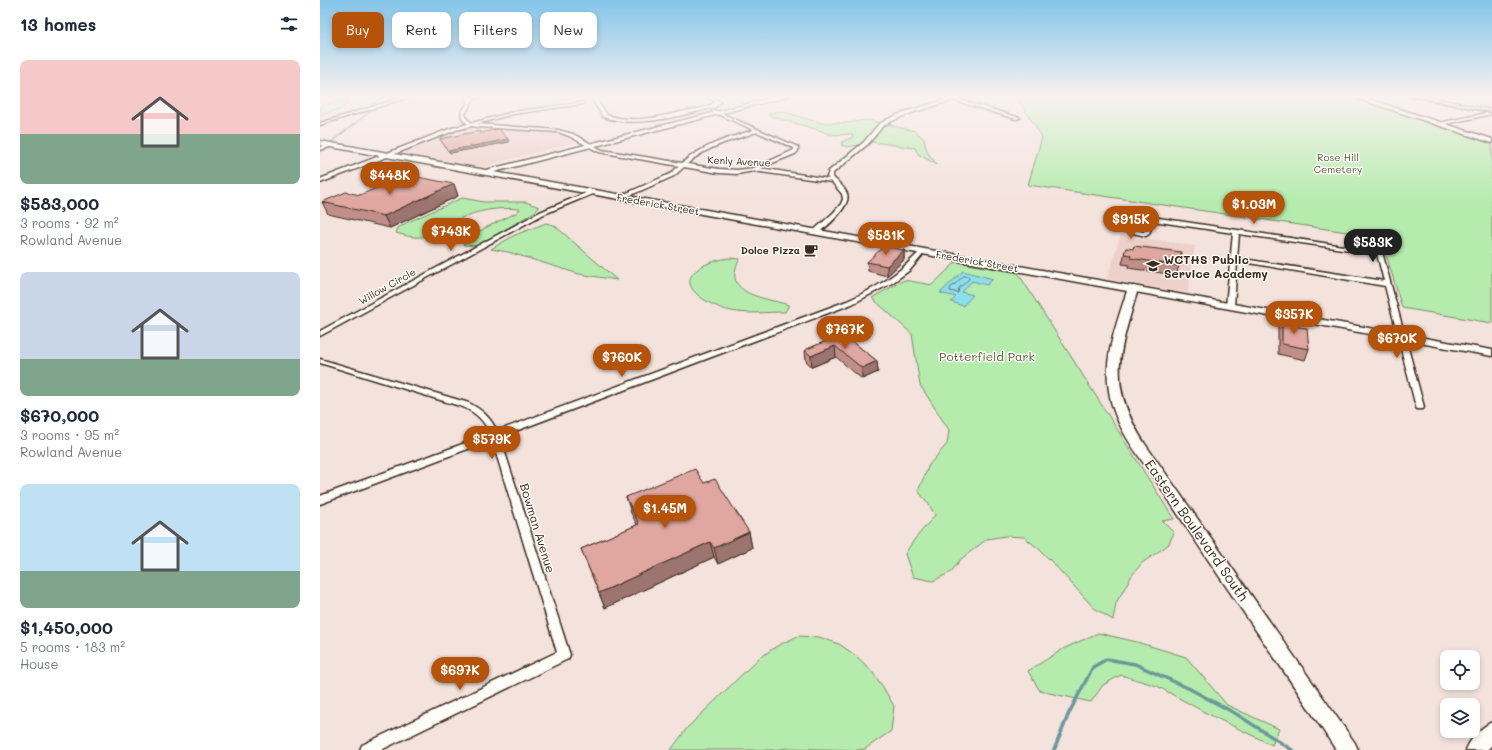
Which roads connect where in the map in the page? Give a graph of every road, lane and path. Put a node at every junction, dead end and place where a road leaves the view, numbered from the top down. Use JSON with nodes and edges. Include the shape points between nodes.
{"nodes":[{"id":1,"x":448,"y":131,"type":"edge"},
{"id":2,"x":558,"y":131,"type":"edge"},
{"id":3,"x":642,"y":131,"type":"edge"},
{"id":4,"x":755,"y":131,"type":"edge"},
{"id":5,"x":760,"y":131,"type":"edge"},
{"id":6,"x":877,"y":131,"type":"edge"},
{"id":7,"x":1463,"y":131,"type":"edge"},
{"id":8,"x":1492,"y":140,"type":"edge"},
{"id":9,"x":320,"y":143,"type":"edge"},
{"id":10,"x":331,"y":145,"type":"junction"},
{"id":11,"x":587,"y":145,"type":"junction"},
{"id":12,"x":320,"y":149,"type":"edge"},
{"id":13,"x":542,"y":154,"type":"junction"},
{"id":14,"x":386,"y":155,"type":"junction"},
{"id":15,"x":396,"y":157,"type":"junction"},
{"id":16,"x":515,"y":165,"type":"junction"},
{"id":17,"x":684,"y":166,"type":"junction"},
{"id":18,"x":754,"y":169,"type":"junction"},
{"id":19,"x":480,"y":172,"type":"junction"},
{"id":20,"x":320,"y":181,"type":"edge"},
{"id":21,"x":833,"y":181,"type":"junction"},
{"id":22,"x":593,"y":192,"type":"junction"},
{"id":23,"x":622,"y":197,"type":"junction"},
{"id":24,"x":1151,"y":218,"type":"junction"},
{"id":25,"x":815,"y":232,"type":"junction"},
{"id":26,"x":1236,"y":232,"type":"junction"},
{"id":27,"x":1376,"y":238,"type":"dead end"},
{"id":28,"x":923,"y":251,"type":"junction"},
{"id":29,"x":1380,"y":253,"type":"junction"},
{"id":30,"x":1234,"y":259,"type":"junction"},
{"id":31,"x":1388,"y":284,"type":"junction"},
{"id":32,"x":1133,"y":289,"type":"junction"},
{"id":33,"x":1230,"y":306,"type":"junction"},
{"id":34,"x":320,"y":334,"type":"edge"},
{"id":35,"x":1402,"y":337,"type":"junction"},
{"id":36,"x":1492,"y":353,"type":"edge"},
{"id":37,"x":320,"y":361,"type":"edge"},
{"id":38,"x":1420,"y":407,"type":"dead end"},
{"id":39,"x":495,"y":435,"type":"junction"},
{"id":40,"x":320,"y":500,"type":"edge"},
{"id":41,"x":1492,"y":731,"type":"edge"},
{"id":42,"x":367,"y":750,"type":"edge"},
{"id":43,"x":1348,"y":750,"type":"edge"},
{"id":44,"x":1474,"y":750,"type":"edge"}],
"edges":[{"from":1,"to":14,"type":"street"},
{"from":2,"to":11,"type":"street","name":"Kenly Avenue","via":[[571,135]]},
{"from":3,"to":11,"type":"main road"},
{"from":4,"to":17,"type":"street","via":[[713,145],[698,153]]},
{"from":5,"to":18,"type":"street","via":[[796,149],[793,153]]},
{"from":6,"to":21,"type":"street","via":[[831,172],[830,177]]},
{"from":7,"to":8,"type":"main road"},
{"from":9,"to":10,"type":"main road","name":"Frederick Street"},
{"from":10,"to":12,"type":"street"},
{"from":10,"to":14,"type":"main road","name":"Frederick Street"},
{"from":11,"to":13,"type":"main road"},
{"from":11,"to":16,"type":"main road"},
{"from":11,"to":17,"type":"street","name":"Kenly Avenue","via":[[610,153]]},
{"from":13,"to":16,"type":"main road"},
{"from":13,"to":19,"type":"main road"},
{"from":14,"to":15,"type":"main road","name":"Frederick Street"},
{"from":14,"to":20,"type":"street"},
{"from":15,"to":19,"type":"main road","name":"Frederick Street"},
{"from":15,"to":20,"type":"street"},
{"from":16,"to":19,"type":"main road"},
{"from":17,"to":18,"type":"street","name":"Kenly Avenue","via":[[729,172]]},
{"from":17,"to":23,"type":"street","via":[[666,179]]},
{"from":18,"to":21,"type":"street","name":"Kenly Avenue"},
{"from":19,"to":22,"type":"main road","name":"Frederick Street"},
{"from":21,"to":25,"type":"street","via":[[844,192],[846,201]]},
{"from":22,"to":23,"type":"main road","name":"Frederick Street"},
{"from":22,"to":34,"type":"street","name":"Willow Circle","via":[[542,213]]},
{"from":23,"to":25,"type":"main road","name":"Frederick Street"},
{"from":24,"to":24,"type":"street","via":[[1126,215],[1121,230],[1146,234]]},
{"from":24,"to":26,"type":"street"},
{"from":25,"to":28,"type":"main road","name":"Frederick Street"},
{"from":26,"to":29,"type":"street"},
{"from":26,"to":30,"type":"street"},
{"from":27,"to":29,"type":"street"},
{"from":28,"to":32,"type":"main road","name":"Frederick Street"},
{"from":28,"to":39,"type":"street","via":[[898,276],[860,298]]},
{"from":29,"to":31,"type":"street"},
{"from":30,"to":31,"type":"street"},
{"from":30,"to":33,"type":"street"},
{"from":31,"to":35,"type":"street"},
{"from":32,"to":33,"type":"main road","name":"Frederick Street"},
{"from":32,"to":43,"type":"main road","name":"Eastern Boulevard South","via":[[1120,334],[1113,378],[1120,409],[1128,427],[1180,507]]},
{"from":33,"to":35,"type":"main road","name":"Frederick Street"},
{"from":35,"to":36,"type":"main road","name":"Frederick Street"},
{"from":35,"to":38,"type":"street"},
{"from":37,"to":39,"type":"street","name":"Bowman Avenue","via":[[466,405],[480,412],[489,421]]},
{"from":39,"to":40,"type":"street"},
{"from":39,"to":42,"type":"street","name":"Bowman Avenue","via":[[564,655]]},
{"from":41,"to":44,"type":"main road"}]}
